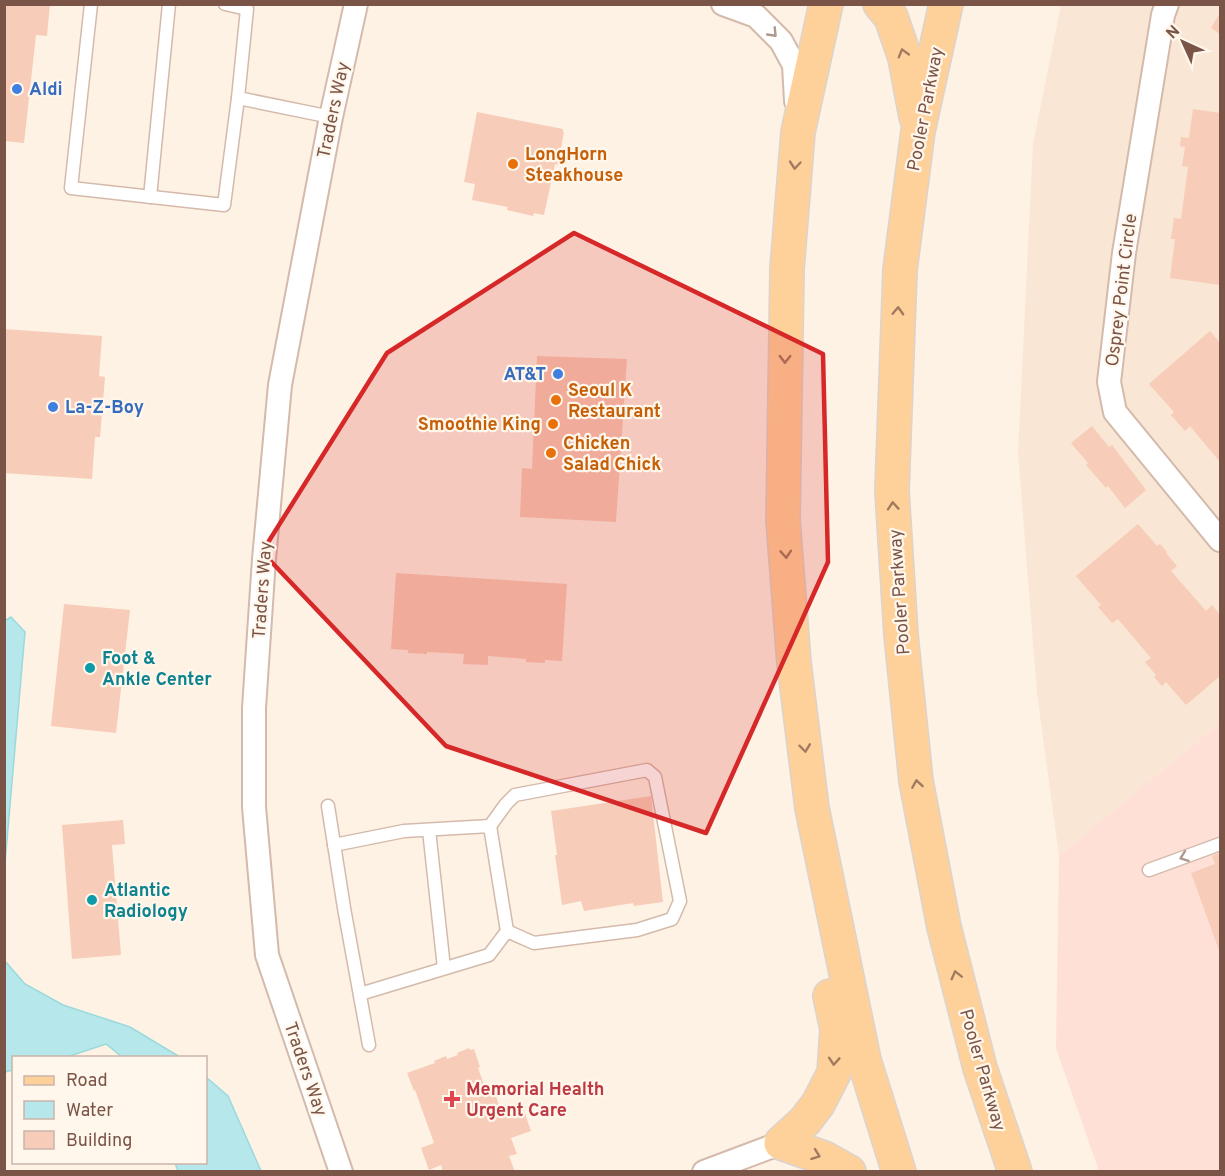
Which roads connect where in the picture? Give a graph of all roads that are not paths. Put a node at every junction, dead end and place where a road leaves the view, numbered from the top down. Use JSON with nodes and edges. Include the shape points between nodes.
{"nodes":[{"id":1,"x":91,"y":4,"type":"edge"},
{"id":2,"x":169,"y":4,"type":"edge"},
{"id":3,"x":225,"y":4,"type":"edge"},
{"id":4,"x":356,"y":4,"type":"edge"},
{"id":5,"x":723,"y":4,"type":"edge"},
{"id":6,"x":826,"y":4,"type":"edge"},
{"id":7,"x":880,"y":4,"type":"edge"},
{"id":8,"x":946,"y":4,"type":"edge"},
{"id":9,"x":1167,"y":4,"type":"edge"},
{"id":10,"x":238,"y":98,"type":"junction"},
{"id":11,"x":331,"y":117,"type":"junction"},
{"id":12,"x":918,"y":131,"type":"junction"},
{"id":13,"x":798,"y":132,"type":"junction"},
{"id":14,"x":150,"y":197,"type":"junction"},
{"id":15,"x":1221,"y":540,"type":"edge"},
{"id":16,"x":328,"y":806,"type":"dead end"},
{"id":17,"x":490,"y":826,"type":"junction"},
{"id":18,"x":429,"y":830,"type":"junction"},
{"id":19,"x":817,"y":837,"type":"junction"},
{"id":20,"x":1221,"y":844,"type":"edge"},
{"id":21,"x":334,"y":845,"type":"junction"},
{"id":22,"x":1149,"y":870,"type":"dead end"},
{"id":23,"x":507,"y":931,"type":"junction"},
{"id":24,"x":444,"y":968,"type":"junction"},
{"id":25,"x":360,"y":994,"type":"junction"},
{"id":26,"x":369,"y":1046,"type":"dead end"},
{"id":27,"x":781,"y":1143,"type":"junction"},
{"id":28,"x":341,"y":1172,"type":"edge"},
{"id":29,"x":704,"y":1172,"type":"edge"},
{"id":30,"x":849,"y":1172,"type":"edge"},
{"id":31,"x":899,"y":1172,"type":"edge"},
{"id":32,"x":1015,"y":1172,"type":"edge"}],
"edges":[{"from":1,"to":14,"type":"lane","via":[[71,188]]},
{"from":2,"to":14,"type":"lane"},
{"from":3,"to":10,"type":"lane","via":[[247,9]]},
{"from":4,"to":11,"type":"street","name":"Traders Way"},
{"from":5,"to":13,"type":"street","one_way":true,"via":[[756,16],[781,41],[794,65]]},
{"from":6,"to":13,"type":"main road"},
{"from":12,"to":7,"type":"main road","one_way":true,"via":[[905,58],[891,17]]},
{"from":8,"to":12,"type":"main road","name":"Pooler Parkway"},
{"from":9,"to":15,"type":"street","name":"Osprey Point Circle","via":[[1124,253],[1109,382],[1115,411]]},
{"from":10,"to":11,"type":"lane"},
{"from":10,"to":14,"type":"lane","via":[[224,205]]},
{"from":11,"to":28,"type":"street","name":"Traders Way","via":[[280,385],[254,708],[254,807],[267,955]]},
{"from":32,"to":12,"type":"main road","name":"Pooler Parkway","one_way":true,"via":[[980,1068],[944,927],[916,781],[901,635],[892,491],[898,305]]},
{"from":13,"to":19,"type":"main road","one_way":true,"via":[[787,269],[783,520],[794,663]]},
{"from":16,"to":21,"type":"lane"},
{"from":17,"to":18,"type":"lane"},
{"from":17,"to":23,"type":"lane"},
{"from":17,"to":23,"type":"lane","via":[[515,795],[647,770],[656,777],[680,901],[672,919],[637,930],[534,943]]},
{"from":18,"to":21,"type":"lane"},
{"from":18,"to":24,"type":"lane"},
{"from":19,"to":27,"type":"main road","one_way":true,"via":[[811,906],[837,1029],[834,1072],[818,1104]]},
{"from":19,"to":31,"type":"main road","via":[[864,1060]]},
{"from":20,"to":22,"type":"lane","one_way":true},
{"from":21,"to":25,"type":"lane"},
{"from":23,"to":24,"type":"lane","via":[[489,955]]},
{"from":24,"to":25,"type":"lane"},
{"from":25,"to":26,"type":"lane"},
{"from":27,"to":29,"type":"street"},
{"from":27,"to":30,"type":"main road","one_way":true,"via":[[824,1158]]}]}
